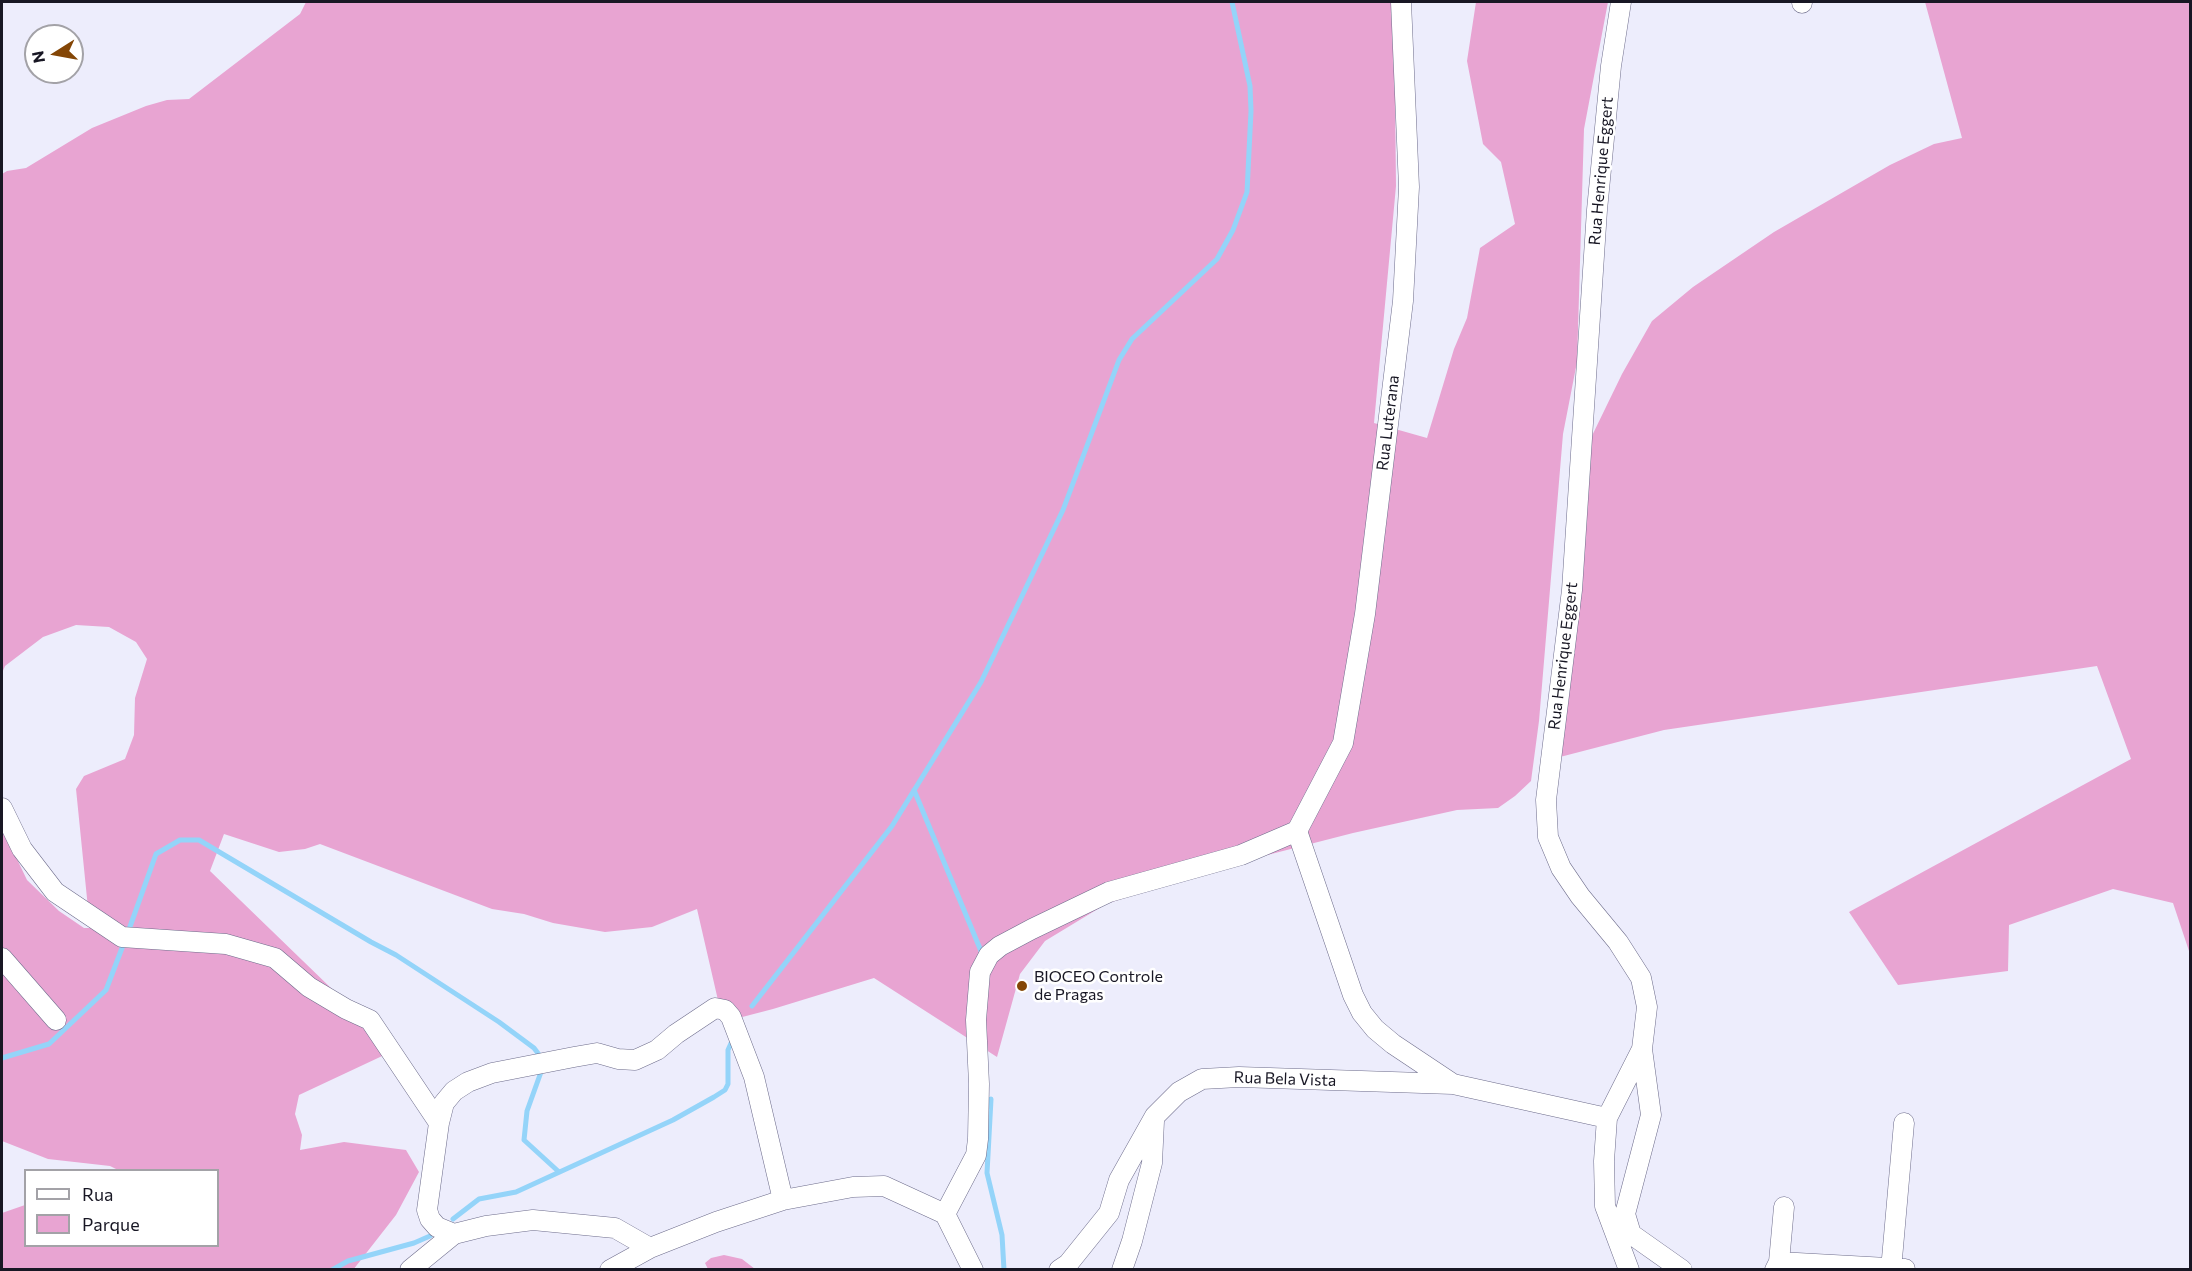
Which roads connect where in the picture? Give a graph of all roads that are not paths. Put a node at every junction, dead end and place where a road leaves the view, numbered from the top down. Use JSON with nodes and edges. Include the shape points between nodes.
{"nodes":[{"id":1,"x":1401,"y":2,"type":"edge"},
{"id":2,"x":1621,"y":2,"type":"edge"},
{"id":3,"x":2,"y":808,"type":"edge"},
{"id":4,"x":1297,"y":831,"type":"junction"},
{"id":5,"x":2,"y":958,"type":"edge"},
{"id":6,"x":56,"y":1020,"type":"dead end"},
{"id":7,"x":1642,"y":1048,"type":"junction"},
{"id":8,"x":1453,"y":1084,"type":"junction"},
{"id":9,"x":1155,"y":1116,"type":"junction"},
{"id":10,"x":1608,"y":1118,"type":"junction"},
{"id":11,"x":439,"y":1123,"type":"junction"},
{"id":12,"x":1904,"y":1123,"type":"dead end"},
{"id":13,"x":783,"y":1200,"type":"junction"},
{"id":14,"x":1784,"y":1207,"type":"dead end"},
{"id":15,"x":945,"y":1214,"type":"junction"},
{"id":16,"x":454,"y":1234,"type":"junction"},
{"id":17,"x":650,"y":1248,"type":"junction"},
{"id":18,"x":1777,"y":1266,"type":"edge"},
{"id":19,"x":410,"y":1269,"type":"edge"},
{"id":20,"x":610,"y":1269,"type":"edge"},
{"id":21,"x":973,"y":1269,"type":"edge"},
{"id":22,"x":1059,"y":1269,"type":"edge"},
{"id":23,"x":1122,"y":1269,"type":"edge"},
{"id":24,"x":1629,"y":1269,"type":"edge"},
{"id":25,"x":1682,"y":1269,"type":"edge"},
{"id":26,"x":1896,"y":1269,"type":"edge"}],
"edges":[{"from":1,"to":4,"type":"street","name":"Rua Luterana","via":[[1409,187],[1403,290],[1365,614],[1343,743]]},
{"from":2,"to":7,"type":"street","name":"Rua Henrique Eggert","via":[[1597,210],[1572,590],[1546,800],[1548,837],[1561,868],[1641,978],[1647,1007]]},
{"from":3,"to":11,"type":"street","via":[[22,849],[55,892],[123,937],[226,944],[275,958],[309,987],[370,1020]]},
{"from":4,"to":8,"type":"street","via":[[1362,1013],[1393,1044]]},
{"from":4,"to":15,"type":"street","via":[[1241,855],[1109,892],[1032,929],[989,955],[980,972],[976,1020],[976,1155]]},
{"from":5,"to":6,"type":"street"},
{"from":7,"to":10,"type":"street","name":"Rua Henrique Eggert"},
{"from":7,"to":25,"type":"street","via":[[1651,1115],[1625,1214],[1631,1234]]},
{"from":8,"to":9,"type":"street","name":"Rua Bela Vista","via":[[1202,1079],[1179,1092]]},
{"from":8,"to":10,"type":"street","name":"Rua Bela Vista"},
{"from":9,"to":22,"type":"street","name":"Rua Bela Vista","via":[[1119,1180],[1108,1213],[1068,1264]]},
{"from":9,"to":23,"type":"street","via":[[1152,1163]]},
{"from":10,"to":24,"type":"street","name":"Rua Henrique Eggert","via":[[1605,1206]]},
{"from":11,"to":13,"type":"street","via":[[444,1103],[468,1082],[492,1073],[597,1053],[635,1060],[657,1050],[715,1008],[725,1010],[754,1077]]},
{"from":11,"to":16,"type":"street","via":[[427,1210],[437,1227]]},
{"from":12,"to":26,"type":"street"},
{"from":13,"to":15,"type":"street","via":[[853,1187],[884,1186]]},
{"from":13,"to":17,"type":"street"},
{"from":14,"to":18,"type":"street"},
{"from":15,"to":21,"type":"street"},
{"from":16,"to":17,"type":"street","via":[[533,1220],[615,1228]]},
{"from":16,"to":19,"type":"street"},
{"from":17,"to":20,"type":"street"},
{"from":18,"to":26,"type":"street"}]}
